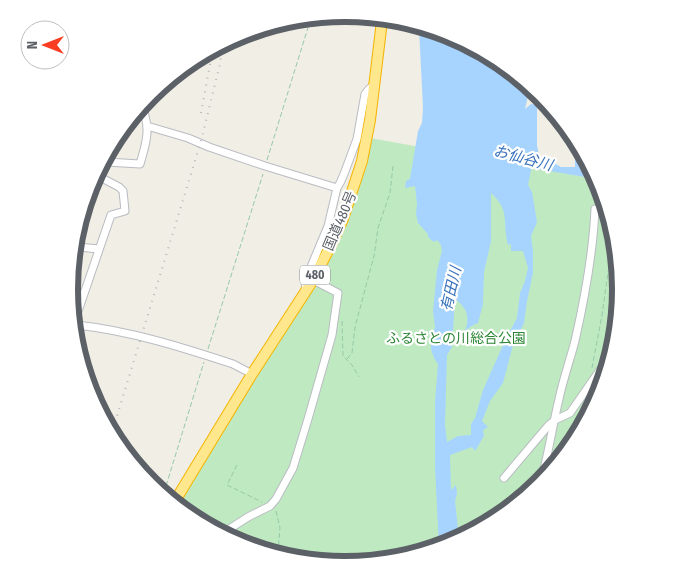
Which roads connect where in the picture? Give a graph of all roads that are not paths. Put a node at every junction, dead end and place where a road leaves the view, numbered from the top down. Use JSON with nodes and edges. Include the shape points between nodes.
{"nodes":[{"id":1,"x":381,"y":25,"type":"edge"},
{"id":2,"x":374,"y":85,"type":"junction"},
{"id":3,"x":144,"y":115,"type":"edge"},
{"id":4,"x":147,"y":126,"type":"junction"},
{"id":5,"x":111,"y":162,"type":"edge"},
{"id":6,"x":103,"y":177,"type":"edge"},
{"id":7,"x":337,"y":188,"type":"junction"},
{"id":8,"x":595,"y":209,"type":"dead end"},
{"id":9,"x":82,"y":248,"type":"edge"},
{"id":10,"x":100,"y":249,"type":"junction"},
{"id":11,"x":313,"y":280,"type":"junction"},
{"id":12,"x":305,"y":291,"type":"junction"},
{"id":13,"x":79,"y":311,"type":"edge"},
{"id":14,"x":81,"y":322,"type":"edge"},
{"id":15,"x":599,"y":371,"type":"edge"},
{"id":16,"x":252,"y":374,"type":"junction"},
{"id":17,"x":555,"y":420,"type":"junction"},
{"id":18,"x":544,"y":468,"type":"edge"},
{"id":19,"x":504,"y":478,"type":"dead end"},
{"id":20,"x":178,"y":497,"type":"edge"},
{"id":21,"x":228,"y":530,"type":"edge"}],
"edges":[{"from":1,"to":2,"type":"highway","name":"国道480号","number":"480"},
{"from":2,"to":7,"type":"street","via":[[365,94],[357,139]]},
{"from":2,"to":11,"type":"highway","name":"国道480号","number":"480","via":[[357,178],[343,219]]},
{"from":3,"to":4,"type":"street"},
{"from":4,"to":5,"type":"street","via":[[140,164]]},
{"from":4,"to":7,"type":"street"},
{"from":6,"to":10,"type":"street","via":[[123,192],[125,211],[111,215]]},
{"from":7,"to":12,"type":"street","via":[[328,226],[306,278]]},
{"from":8,"to":17,"type":"street","via":[[587,284]]},
{"from":9,"to":10,"type":"street"},
{"from":10,"to":13,"type":"street"},
{"from":11,"to":12,"type":"highway","name":"国道480号","number":"480"},
{"from":11,"to":21,"type":"street","via":[[338,293],[338,303],[328,349],[292,468],[270,506]]},
{"from":12,"to":16,"type":"highway","name":"国道480号","number":"480"},
{"from":14,"to":16,"type":"street","bridge":true,"via":[[175,345],[233,364]]},
{"from":15,"to":17,"type":"street","via":[[570,413]]},
{"from":16,"to":20,"type":"highway","name":"国道480号","number":"480"},
{"from":17,"to":18,"type":"street"},
{"from":17,"to":19,"type":"street"}]}
